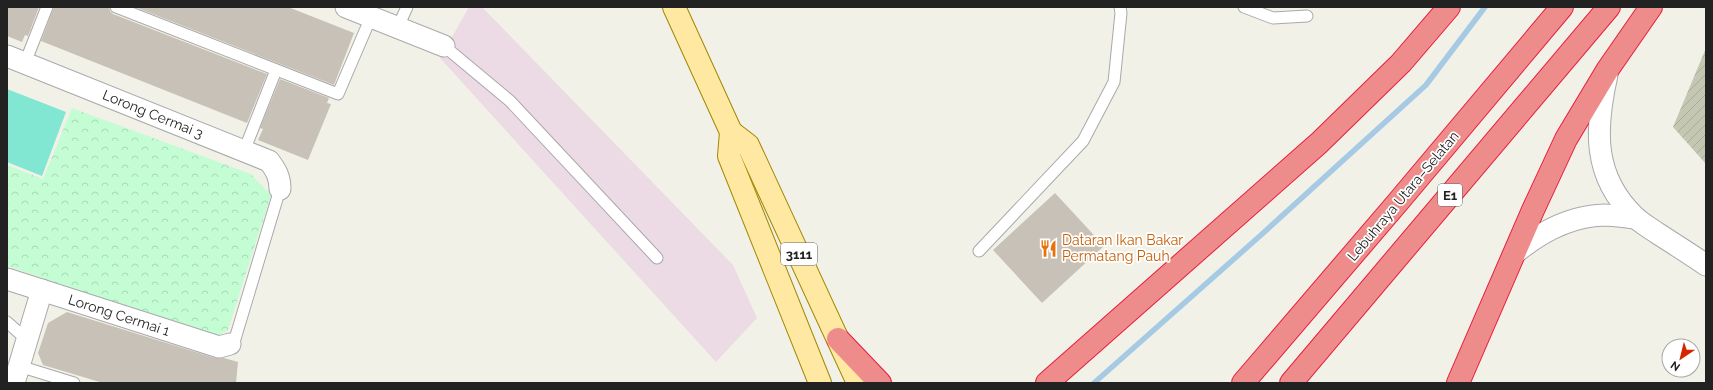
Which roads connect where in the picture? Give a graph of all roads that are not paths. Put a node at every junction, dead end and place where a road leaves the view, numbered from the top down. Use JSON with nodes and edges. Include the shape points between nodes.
{"nodes":[{"id":1,"x":47,"y":7,"type":"edge"},
{"id":2,"x":116,"y":7,"type":"edge"},
{"id":3,"x":346,"y":7,"type":"edge"},
{"id":4,"x":407,"y":7,"type":"edge"},
{"id":5,"x":674,"y":7,"type":"edge"},
{"id":6,"x":1120,"y":7,"type":"edge"},
{"id":7,"x":1244,"y":7,"type":"edge"},
{"id":8,"x":1449,"y":7,"type":"edge"},
{"id":9,"x":1562,"y":7,"type":"edge"},
{"id":10,"x":1610,"y":7,"type":"edge"},
{"id":11,"x":1651,"y":7,"type":"edge"},
{"id":12,"x":1307,"y":16,"type":"dead end"},
{"id":13,"x":371,"y":17,"type":"junction"},
{"id":14,"x":398,"y":28,"type":"junction"},
{"id":15,"x":444,"y":46,"type":"joint"},
{"id":16,"x":16,"y":59,"type":"edge"},
{"id":17,"x":1608,"y":69,"type":"junction"},
{"id":18,"x":276,"y":70,"type":"junction"},
{"id":19,"x":731,"y":132,"type":"junction"},
{"id":20,"x":244,"y":151,"type":"junction"},
{"id":21,"x":280,"y":189,"type":"joint"},
{"id":22,"x":1635,"y":218,"type":"junction"},
{"id":23,"x":979,"y":251,"type":"dead end"},
{"id":24,"x":1514,"y":254,"type":"junction"},
{"id":25,"x":656,"y":258,"type":"dead end"},
{"id":26,"x":1706,"y":265,"type":"edge"},
{"id":27,"x":7,"y":279,"type":"edge"},
{"id":28,"x":42,"y":290,"type":"junction"},
{"id":29,"x":7,"y":322,"type":"edge"},
{"id":30,"x":838,"y":339,"type":"junction"},
{"id":31,"x":27,"y":340,"type":"junction"},
{"id":32,"x":230,"y":344,"type":"joint"},
{"id":33,"x":17,"y":375,"type":"edge"},
{"id":34,"x":74,"y":383,"type":"edge"},
{"id":35,"x":820,"y":383,"type":"edge"},
{"id":36,"x":858,"y":383,"type":"edge"},
{"id":37,"x":880,"y":383,"type":"edge"},
{"id":38,"x":1047,"y":383,"type":"edge"},
{"id":39,"x":1243,"y":383,"type":"edge"},
{"id":40,"x":1291,"y":383,"type":"edge"},
{"id":41,"x":1458,"y":383,"type":"edge"}],
"edges":[{"from":1,"to":16,"type":"lane"},
{"from":2,"to":18,"type":"lane"},
{"from":3,"to":13,"type":"street"},
{"from":4,"to":14,"type":"lane"},
{"from":5,"to":19,"type":"main road","number":"3111"},
{"from":6,"to":23,"type":"lane","via":[[1114,82],[1083,140]]},
{"from":7,"to":12,"type":"lane","via":[[1273,18]]},
{"from":8,"to":38,"type":"highway","via":[[1401,63],[1319,143]]},
{"from":9,"to":39,"type":"highway","name":"Lebuhraya Utara–Selatan","number":"E1"},
{"from":10,"to":40,"type":"highway","number":"E1"},
{"from":11,"to":17,"type":"highway"},
{"from":13,"to":14,"type":"street"},
{"from":13,"to":18,"type":"lane","via":[[338,94]]},
{"from":14,"to":15,"type":"street"},
{"from":15,"to":25,"type":"lane","via":[[510,101]]},
{"from":16,"to":20,"type":"street","name":"Lorong Cermai 3"},
{"from":17,"to":22,"type":"street","via":[[1598,119],[1598,141],[1611,184],[1620,201]]},
{"from":17,"to":24,"type":"highway","via":[[1566,139]]},
{"from":18,"to":20,"type":"lane"},
{"from":19,"to":30,"type":"main road","number":"3111","via":[[748,145]]},
{"from":19,"to":35,"type":"main road","number":"3111","via":[[729,156]]},
{"from":20,"to":21,"type":"street","name":"Lorong Cermai 3","via":[[269,161],[280,178]]},
{"from":21,"to":32,"type":"lane","via":[[235,338]]},
{"from":22,"to":24,"type":"street","via":[[1604,215],[1562,224],[1542,233]]},
{"from":22,"to":26,"type":"street"},
{"from":24,"to":41,"type":"highway"},
{"from":27,"to":28,"type":"street","name":"Lorong Cermai 1"},
{"from":28,"to":31,"type":"street"},
{"from":28,"to":32,"type":"street","name":"Lorong Cermai 1","via":[[219,347]]},
{"from":29,"to":31,"type":"lane"},
{"from":30,"to":36,"type":"main road","number":"3111"},
{"from":30,"to":37,"type":"highway"},
{"from":31,"to":33,"type":"street"},
{"from":33,"to":34,"type":"lane"}]}
